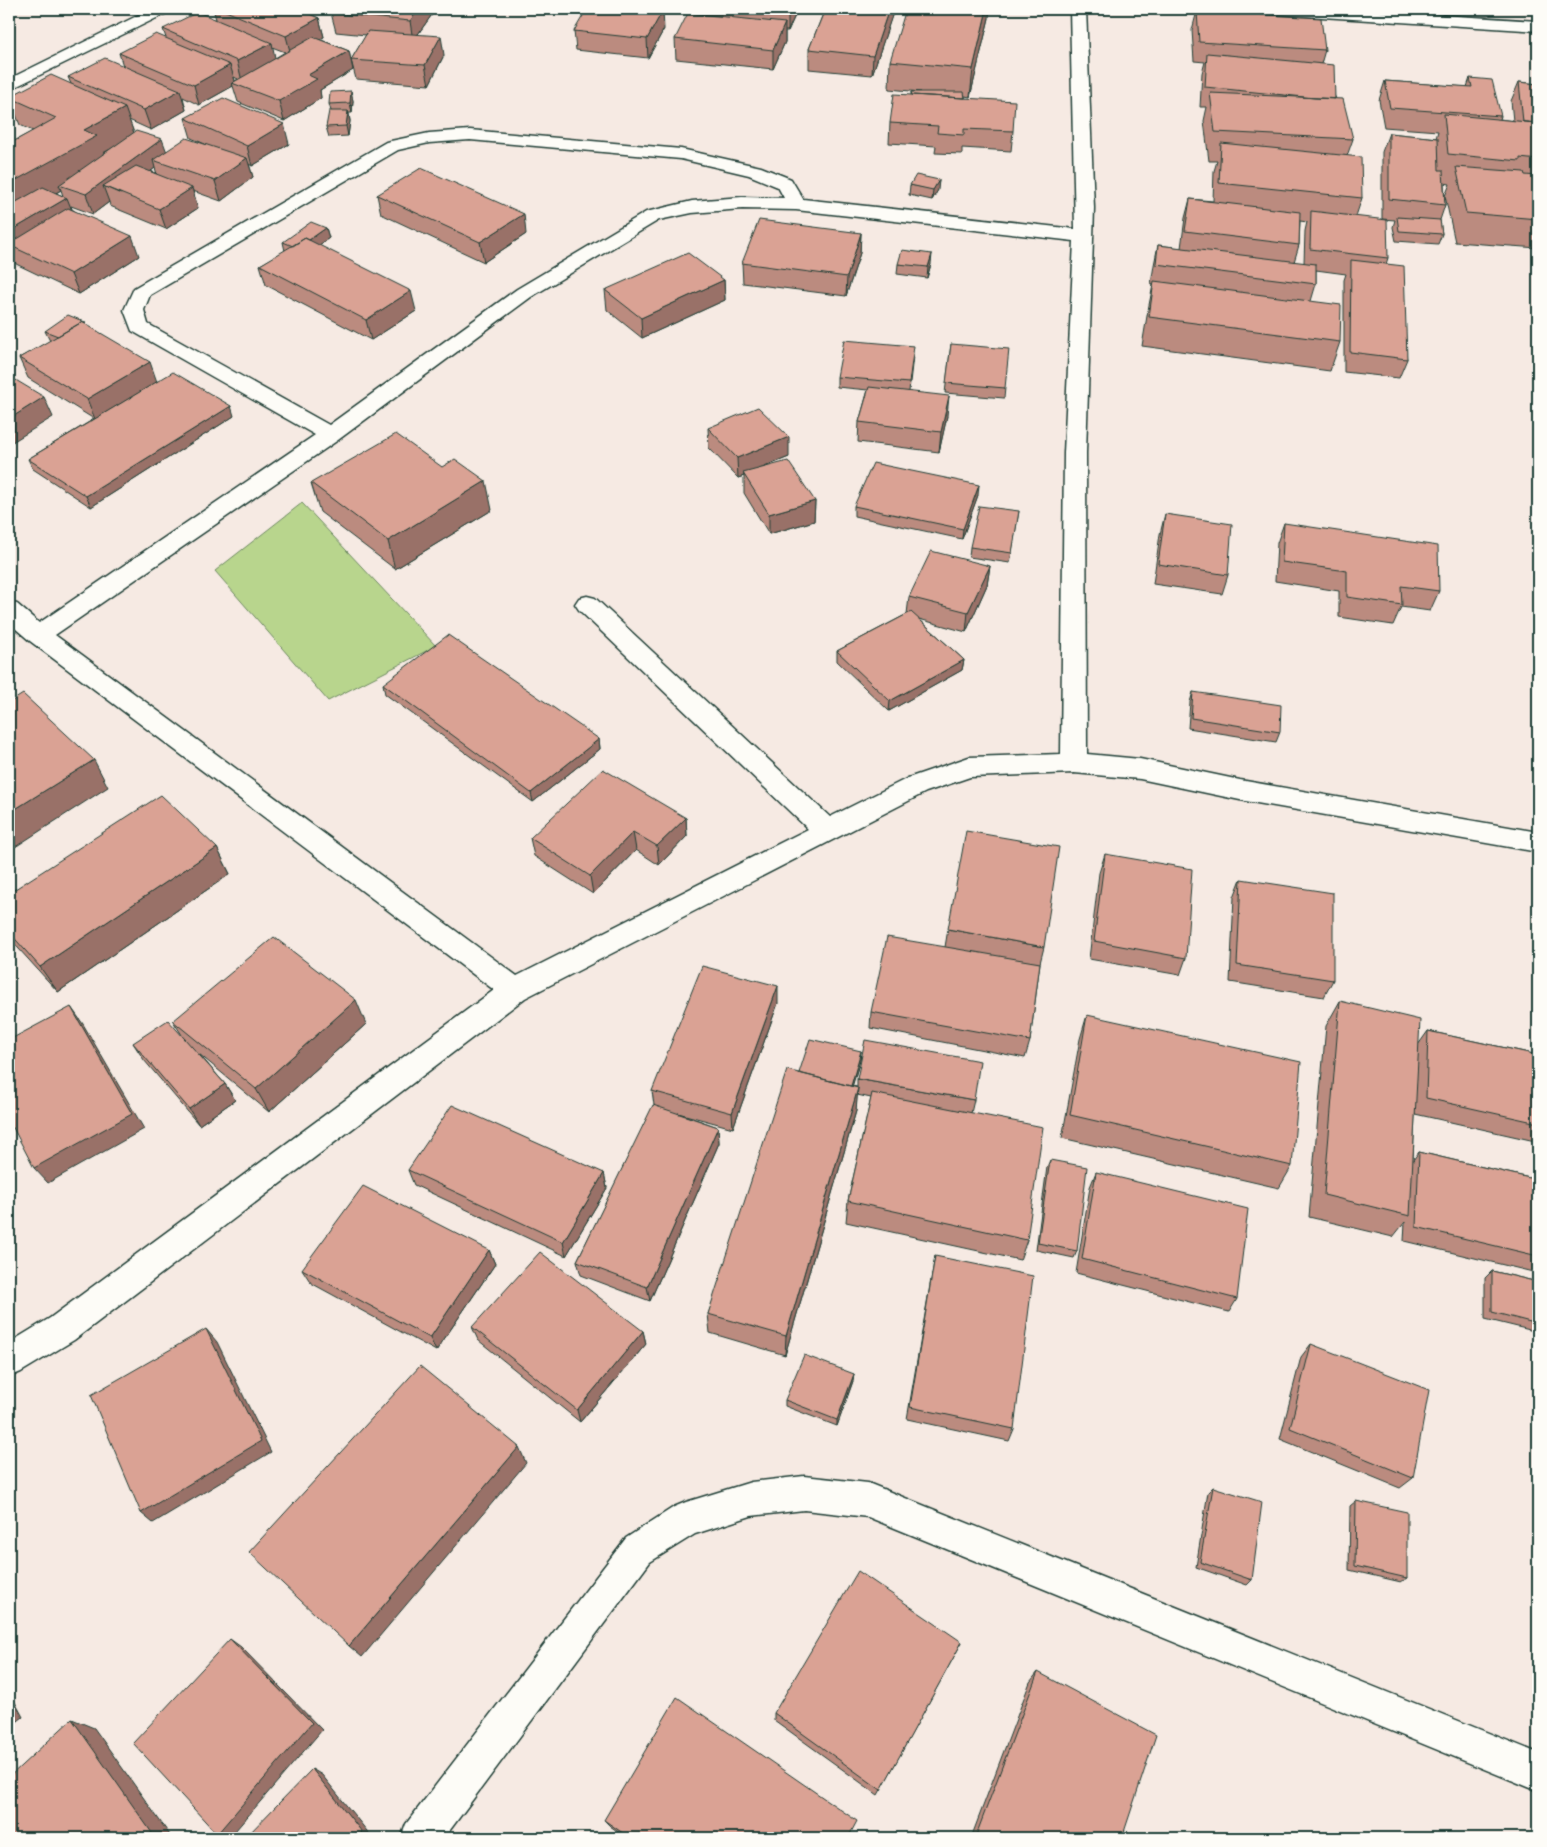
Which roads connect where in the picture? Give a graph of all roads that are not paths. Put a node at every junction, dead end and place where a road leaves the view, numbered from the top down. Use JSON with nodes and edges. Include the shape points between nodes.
{"nodes":[{"id":1,"x":163,"y":9,"type":"edge"},
{"id":2,"x":1078,"y":9,"type":"edge"},
{"id":3,"x":1275,"y":9,"type":"edge"},
{"id":4,"x":1538,"y":26,"type":"edge"},
{"id":5,"x":9,"y":85,"type":"edge"},
{"id":6,"x":796,"y":204,"type":"junction"},
{"id":7,"x":1084,"y":236,"type":"junction"},
{"id":8,"x":330,"y":435,"type":"junction"},
{"id":9,"x":587,"y":604,"type":"dead end"},
{"id":10,"x":9,"y":610,"type":"edge"},
{"id":11,"x":38,"y":635,"type":"junction"},
{"id":12,"x":1074,"y":763,"type":"junction"},
{"id":13,"x":828,"y":831,"type":"junction"},
{"id":14,"x":1538,"y":842,"type":"edge"},
{"id":15,"x":515,"y":990,"type":"junction"},
{"id":16,"x":9,"y":1361,"type":"edge"},
{"id":17,"x":1538,"y":1772,"type":"edge"},
{"id":18,"x":420,"y":1838,"type":"edge"}],
"edges":[{"from":1,"to":5,"type":"street"},
{"from":2,"to":7,"type":"street"},
{"from":3,"to":4,"type":"street"},
{"from":6,"to":7,"type":"street"},
{"from":6,"to":8,"type":"street","via":[[692,206],[653,216],[524,293]]},
{"from":6,"to":8,"type":"street","via":[[785,183],[754,171],[681,154],[470,135],[429,138],[392,146],[141,292],[134,310],[139,327]]},
{"from":7,"to":12,"type":"street","via":[[1075,453]]},
{"from":8,"to":11,"type":"street"},
{"from":9,"to":13,"type":"street"},
{"from":10,"to":11,"type":"street"},
{"from":11,"to":15,"type":"street"},
{"from":12,"to":13,"type":"street","via":[[970,767],[918,785]]},
{"from":12,"to":14,"type":"street","via":[[1140,770]]},
{"from":13,"to":15,"type":"street"},
{"from":15,"to":16,"type":"street","via":[[62,1329]]},
{"from":17,"to":18,"type":"street","via":[[868,1500],[804,1493],[751,1499],[686,1519],[638,1550]]}]}
